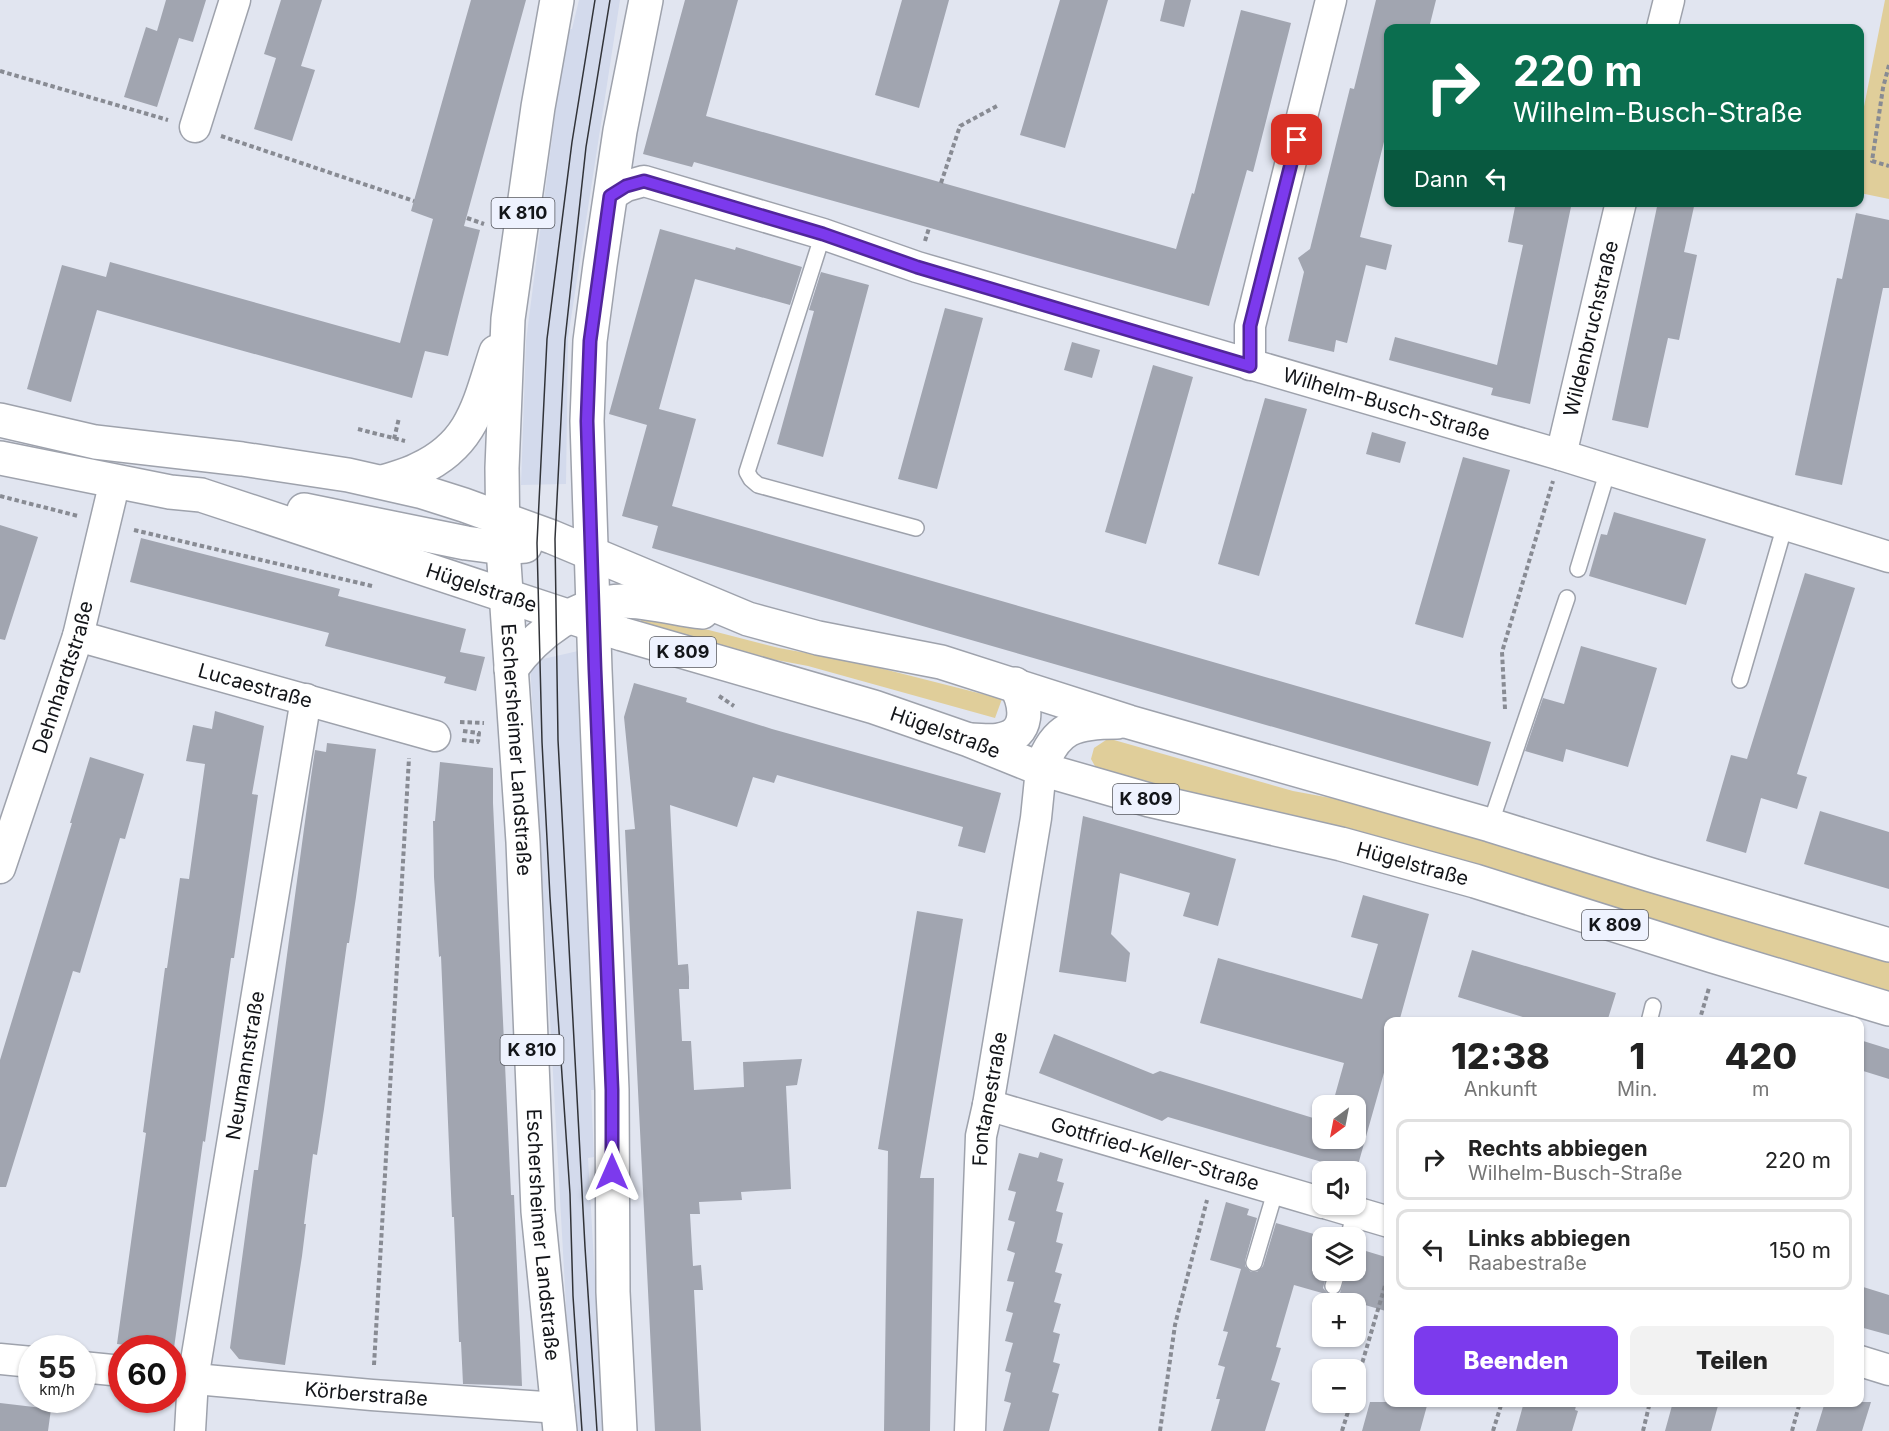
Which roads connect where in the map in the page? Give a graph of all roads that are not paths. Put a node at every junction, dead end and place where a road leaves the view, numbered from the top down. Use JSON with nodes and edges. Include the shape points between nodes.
{"nodes":[{"id":1,"x":235,"y":0,"type":"edge"},
{"id":2,"x":557,"y":0,"type":"edge"},
{"id":3,"x":646,"y":0,"type":"edge"},
{"id":4,"x":1331,"y":0,"type":"edge"},
{"id":5,"x":1669,"y":0,"type":"edge"},
{"id":6,"x":1663,"y":24,"type":"edge"},
{"id":7,"x":195,"y":127,"type":"dead end"},
{"id":8,"x":610,"y":196,"type":"junction"},
{"id":9,"x":1620,"y":207,"type":"edge"},
{"id":10,"x":823,"y":234,"type":"junction"},
{"id":11,"x":508,"y":319,"type":"junction"},
{"id":12,"x":1250,"y":366,"type":"junction"},
{"id":13,"x":0,"y":420,"type":"edge"},
{"id":14,"x":1561,"y":455,"type":"junction"},
{"id":15,"x":0,"y":459,"type":"edge"},
{"id":16,"x":1608,"y":470,"type":"junction"},
{"id":17,"x":115,"y":481,"type":"junction"},
{"id":18,"x":383,"y":482,"type":"junction"},
{"id":19,"x":201,"y":495,"type":"junction"},
{"id":20,"x":589,"y":502,"type":"junction"},
{"id":21,"x":1785,"y":525,"type":"junction"},
{"id":22,"x":916,"y":528,"type":"dead end"},
{"id":23,"x":502,"y":534,"type":"junction"},
{"id":24,"x":552,"y":537,"type":"junction"},
{"id":25,"x":591,"y":553,"type":"junction"},
{"id":26,"x":1889,"y":557,"type":"edge"},
{"id":27,"x":1578,"y":569,"type":"dead end"},
{"id":28,"x":505,"y":594,"type":"junction"},
{"id":29,"x":1567,"y":598,"type":"dead end"},
{"id":30,"x":586,"y":615,"type":"junction"},
{"id":31,"x":748,"y":619,"type":"junction"},
{"id":32,"x":78,"y":636,"type":"junction"},
{"id":33,"x":511,"y":669,"type":"junction"},
{"id":34,"x":1740,"y":680,"type":"dead end"},
{"id":35,"x":1015,"y":684,"type":"junction"},
{"id":36,"x":306,"y":699,"type":"junction"},
{"id":37,"x":1129,"y":722,"type":"junction"},
{"id":38,"x":423,"y":733,"type":"road end"},
{"id":39,"x":969,"y":740,"type":"junction"},
{"id":40,"x":1041,"y":770,"type":"junction"},
{"id":41,"x":1490,"y":825,"type":"junction"},
{"id":42,"x":0,"y":868,"type":"edge"},
{"id":43,"x":1889,"y":945,"type":"edge"},
{"id":44,"x":1889,"y":1009,"type":"edge"},
{"id":45,"x":988,"y":1105,"type":"junction"},
{"id":46,"x":1276,"y":1189,"type":"junction"},
{"id":47,"x":1312,"y":1200,"type":"edge"},
{"id":48,"x":1344,"y":1218,"type":"edge"},
{"id":49,"x":1384,"y":1222,"type":"edge"},
{"id":50,"x":1254,"y":1263,"type":"dead end"},
{"id":51,"x":1335,"y":1281,"type":"edge"},
{"id":52,"x":1333,"y":1286,"type":"dead end"},
{"id":53,"x":0,"y":1359,"type":"edge"},
{"id":54,"x":18,"y":1361,"type":"edge"},
{"id":55,"x":186,"y":1361,"type":"edge"},
{"id":56,"x":1864,"y":1363,"type":"edge"},
{"id":57,"x":1889,"y":1370,"type":"edge"},
{"id":58,"x":186,"y":1378,"type":"edge"},
{"id":59,"x":186,"y":1401,"type":"edge"},
{"id":60,"x":559,"y":1420,"type":"edge"},
{"id":61,"x":190,"y":1431,"type":"edge"},
{"id":62,"x":620,"y":1431,"type":"edge"},
{"id":63,"x":970,"y":1431,"type":"edge"}],
"edges":[{"from":1,"to":7,"type":"street"},
{"from":2,"to":11,"type":"main road","name":"Eschersheimer Landstraße","number":"K 810"},
{"from":3,"to":8,"type":"main road"},
{"from":4,"to":12,"type":"street","via":[[1250,326]]},
{"from":5,"to":6,"type":"street"},
{"from":8,"to":10,"type":"street","name":"Wilhelm-Busch-Straße","via":[[644,181]]},
{"from":8,"to":20,"type":"main road","via":[[590,341]]},
{"from":9,"to":14,"type":"street","name":"Wildenbruchstraße"},
{"from":10,"to":12,"type":"street","name":"Wilhelm-Busch-Straße","via":[[917,267]]},
{"from":10,"to":22,"type":"lane","via":[[747,472],[758,485]]},
{"from":11,"to":18,"type":"main road","via":[[475,415],[459,441],[419,469]]},
{"from":11,"to":23,"type":"main road","name":"Eschersheimer Landstraße","number":"K 810"},
{"from":12,"to":14,"type":"street","name":"Wilhelm-Busch-Straße"},
{"from":13,"to":18,"type":"main road","via":[[95,442],[242,459]]},
{"from":14,"to":16,"type":"street","name":"Wilhelm-Busch-Straße"},
{"from":15,"to":17,"type":"main road","name":"Hügelstraße"},
{"from":16,"to":21,"type":"street","name":"Wilhelm-Busch-Straße"},
{"from":16,"to":27,"type":"lane"},
{"from":17,"to":19,"type":"main road","name":"Hügelstraße"},
{"from":17,"to":32,"type":"street","name":"Dehnhardtstraße"},
{"from":18,"to":23,"type":"main road","via":[[464,504]]},
{"from":19,"to":23,"type":"main road","via":[[266,503],[466,543]]},
{"from":19,"to":28,"type":"main road","name":"Hügelstraße"},
{"from":20,"to":24,"type":"main road","via":[[578,519]]},
{"from":20,"to":25,"type":"main road"},
{"from":21,"to":26,"type":"street","name":"Wilhelm-Busch-Straße"},
{"from":21,"to":34,"type":"lane"},
{"from":23,"to":24,"type":"main road","number":"K 809"},
{"from":23,"to":28,"type":"main road","name":"Eschersheimer Landstraße","number":"K 810"},
{"from":24,"to":25,"type":"main road","number":"K 809"},
{"from":25,"to":30,"type":"main road"},
{"from":25,"to":31,"type":"main road","number":"K 809"},
{"from":28,"to":30,"type":"main road","name":"Hügelstraße","number":"K 809"},
{"from":28,"to":33,"type":"main road","name":"Eschersheimer Landstraße","number":"K 810"},
{"from":29,"to":41,"type":"lane"},
{"from":30,"to":31,"type":"main road","via":[[625,601]]},
{"from":30,"to":33,"type":"main road","via":[[538,638]]},
{"from":30,"to":39,"type":"main road","name":"Hügelstraße","number":"K 809","via":[[622,634],[874,707]]},
{"from":30,"to":62,"type":"main road","via":[[612,1090],[613,1292]]},
{"from":31,"to":35,"type":"main road","number":"K 809","via":[[818,638],[941,662]]},
{"from":32,"to":36,"type":"street","name":"Lucaestraße"},
{"from":32,"to":42,"type":"street","name":"Dehnhardtstraße"},
{"from":33,"to":60,"type":"main road","name":"Eschersheimer Landstraße","number":"K 810","via":[[523,842],[538,1211]]},
{"from":35,"to":37,"type":"main road","number":"K 809"},
{"from":35,"to":39,"type":"main road","via":[[1025,716],[1016,733],[1002,740]]},
{"from":36,"to":38,"type":"street","name":"Lucaestraße"},
{"from":36,"to":55,"type":"street","name":"Neumannstraße"},
{"from":37,"to":40,"type":"main road","via":[[1095,722],[1068,730],[1052,742]]},
{"from":37,"to":41,"type":"main road","number":"K 809"},
{"from":39,"to":40,"type":"main road","name":"Hügelstraße","number":"K 809"},
{"from":40,"to":44,"type":"main road","name":"Hügelstraße","number":"K 809","via":[[1475,881]]},
{"from":40,"to":45,"type":"street","name":"Fontanestraße"},
{"from":41,"to":43,"type":"main road","number":"K 809"},
{"from":45,"to":46,"type":"street","name":"Gottfried-Keller-Straße"},
{"from":45,"to":63,"type":"street","name":"Fontanestraße","via":[[981,1136]]},
{"from":46,"to":47,"type":"street","name":"Gottfried-Keller-Straße"},
{"from":46,"to":50,"type":"lane"},
{"from":48,"to":49,"type":"street"},
{"from":51,"to":52,"type":"lane"},
{"from":53,"to":54,"type":"street"},
{"from":56,"to":57,"type":"street"},
{"from":58,"to":60,"type":"street","name":"Körberstraße","via":[[372,1395]]},
{"from":59,"to":61,"type":"street","name":"Neumannstraße"}]}
